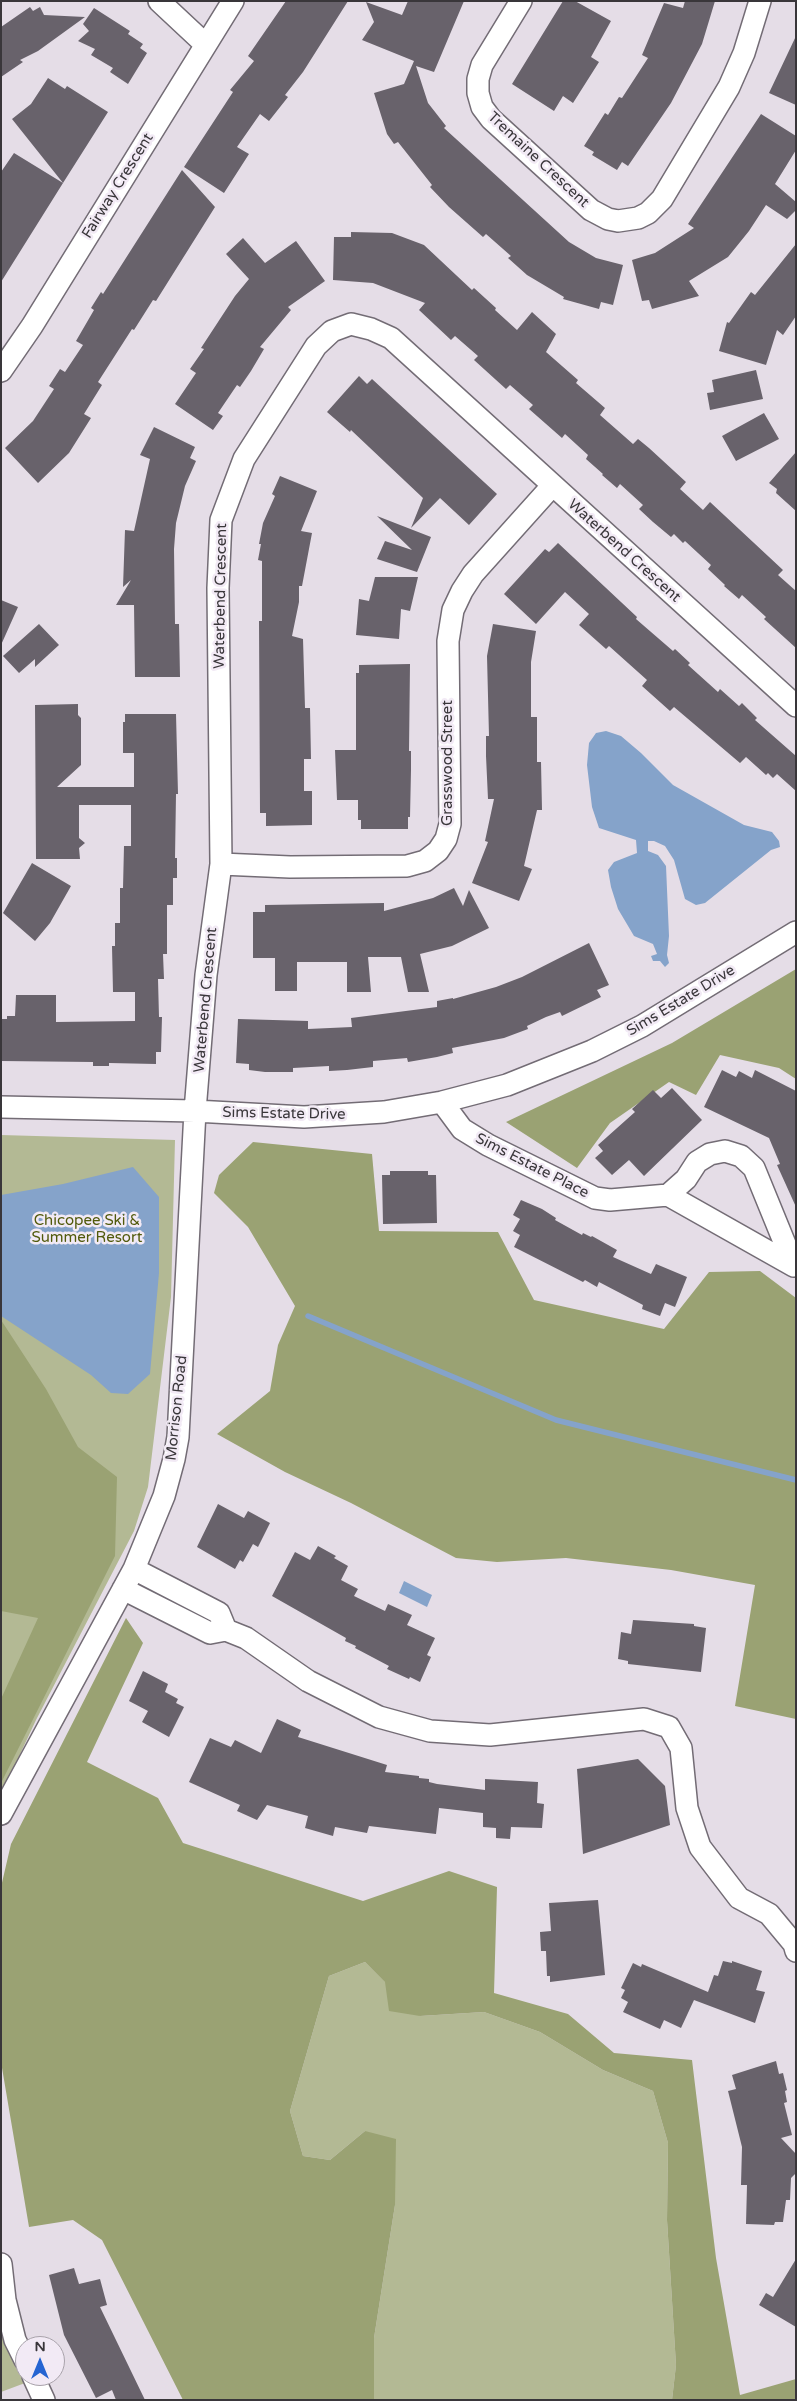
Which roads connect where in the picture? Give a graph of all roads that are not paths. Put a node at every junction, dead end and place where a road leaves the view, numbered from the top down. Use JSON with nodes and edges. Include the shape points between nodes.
{"nodes":[{"id":1,"x":159,"y":1,"type":"edge"},
{"id":2,"x":233,"y":1,"type":"edge"},
{"id":3,"x":521,"y":1,"type":"edge"},
{"id":4,"x":760,"y":1,"type":"edge"},
{"id":5,"x":205,"y":44,"type":"junction"},
{"id":6,"x":1,"y":371,"type":"edge"},
{"id":7,"x":552,"y":486,"type":"junction"},
{"id":8,"x":796,"y":706,"type":"edge"},
{"id":9,"x":221,"y":864,"type":"junction"},
{"id":10,"x":796,"y":932,"type":"edge"},
{"id":11,"x":442,"y":1102,"type":"junction"},
{"id":12,"x":1,"y":1107,"type":"edge"},
{"id":13,"x":196,"y":1111,"type":"junction"},
{"id":14,"x":668,"y":1195,"type":"junction"},
{"id":15,"x":134,"y":1568,"type":"junction"},
{"id":16,"x":123,"y":1589,"type":"junction"},
{"id":17,"x":226,"y":1630,"type":"junction"},
{"id":18,"x":1,"y":1814,"type":"edge"},
{"id":19,"x":796,"y":1951,"type":"edge"},
{"id":20,"x":1,"y":2264,"type":"edge"},
{"id":21,"x":15,"y":2336,"type":"edge"},
{"id":22,"x":38,"y":2386,"type":"edge"},
{"id":23,"x":44,"y":2400,"type":"edge"}],
"edges":[{"from":1,"to":5,"type":"street"},
{"from":2,"to":5,"type":"street","name":"Fairway Crescent"},
{"from":3,"to":4,"type":"street","name":"Tremaine Crescent","via":[[482,65],[478,79],[482,107],[491,119],[591,210],[618,221],[648,214],[662,199],[729,87],[744,53]]},
{"from":5,"to":6,"type":"street","name":"Fairway Crescent"},
{"from":7,"to":8,"type":"street","name":"Waterbend Crescent"},
{"from":7,"to":9,"type":"street","name":"Grasswood Street","via":[[473,574],[454,610],[448,641],[450,824],[438,851],[425,861],[407,866]]},
{"from":7,"to":9,"type":"street","name":"Waterbend Crescent","via":[[391,338],[351,324],[332,331],[316,346],[244,459],[221,520],[218,588]]},
{"from":9,"to":13,"type":"street","name":"Waterbend Crescent","via":[[206,975]]},
{"from":10,"to":11,"type":"street","name":"Sims Estate Drive","via":[[642,1026],[592,1052],[515,1082]]},
{"from":11,"to":13,"type":"street","name":"Sims Estate Drive","via":[[384,1112],[304,1117]]},
{"from":11,"to":14,"type":"street","name":"Sims Estate Place","via":[[462,1129],[595,1198],[610,1200]]},
{"from":12,"to":13,"type":"street","name":"Sims Estate Drive"},
{"from":13,"to":15,"type":"street","name":"Morrison Road","via":[[178,1437],[164,1496]]},
{"from":14,"to":14,"type":"street","via":[[686,1179],[697,1162],[710,1154],[725,1151],[741,1156],[754,1168],[794,1266]]},
{"from":15,"to":16,"type":"street","name":"Morrison Road"},
{"from":15,"to":17,"type":"street","via":[[219,1613]]},
{"from":16,"to":17,"type":"street","via":[[210,1633]]},
{"from":16,"to":18,"type":"street","name":"Morrison Road"},
{"from":17,"to":19,"type":"street","via":[[246,1638],[308,1681],[379,1717],[430,1731],[490,1735],[644,1719],[669,1728],[681,1748],[687,1808],[700,1847],[739,1898],[770,1914]]},
{"from":20,"to":21,"type":"street","via":[[5,2300]]},
{"from":22,"to":23,"type":"street"}]}
